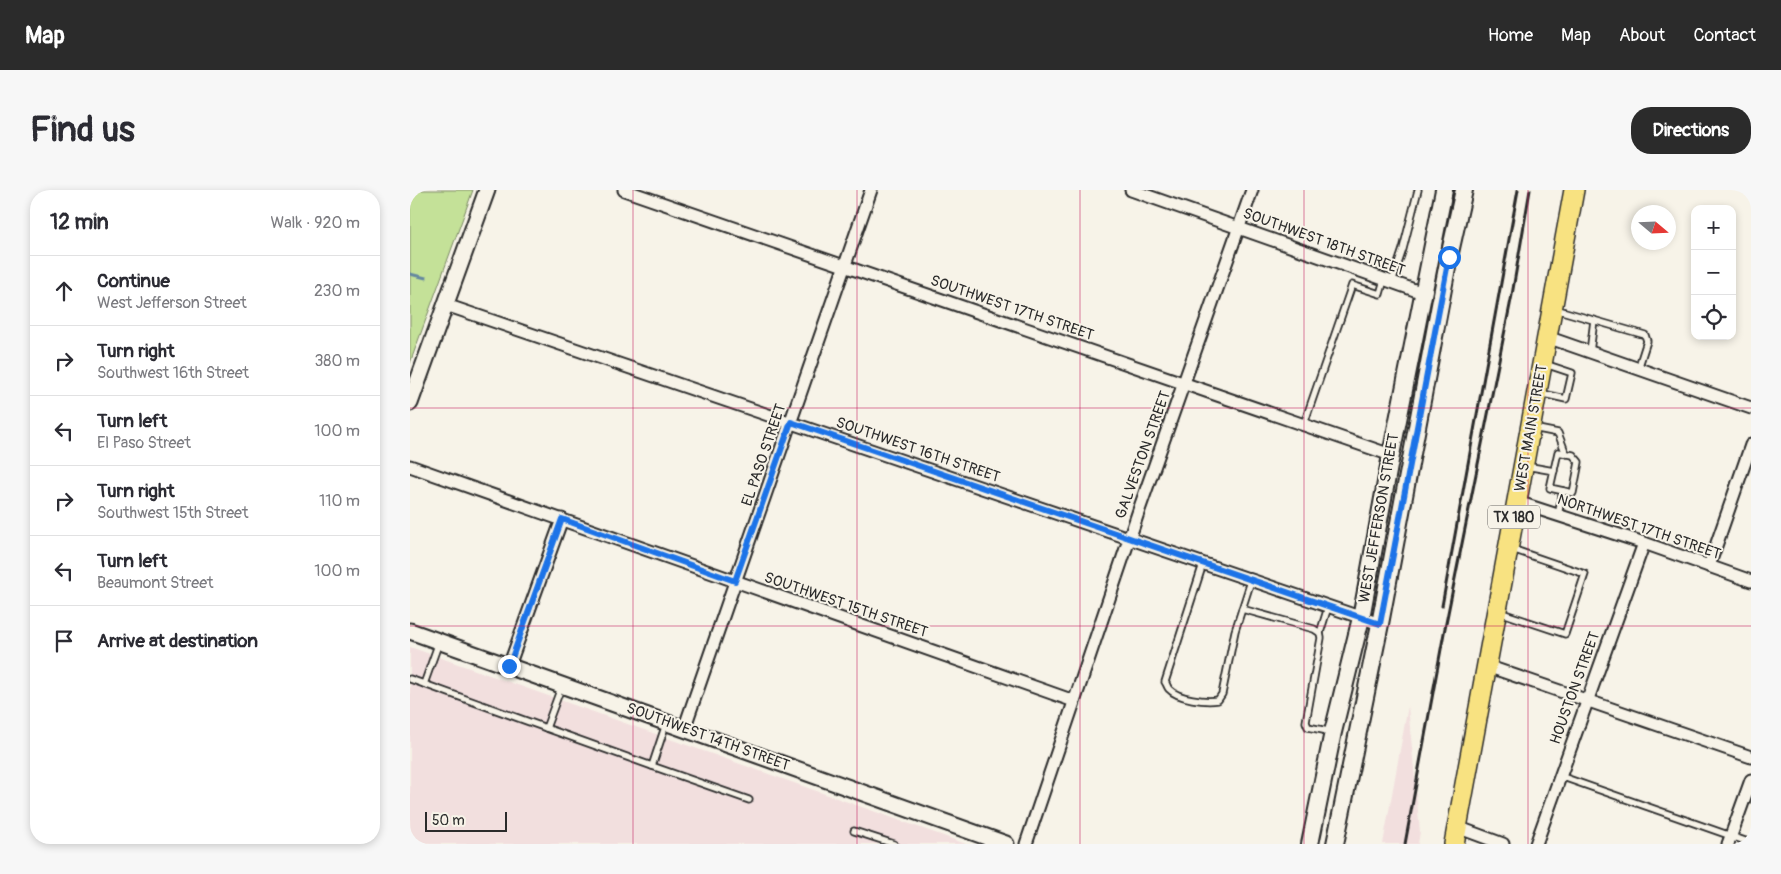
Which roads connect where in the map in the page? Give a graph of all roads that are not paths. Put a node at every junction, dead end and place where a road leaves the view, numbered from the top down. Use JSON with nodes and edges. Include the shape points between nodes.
{"nodes":[{"id":1,"x":487,"y":190,"type":"edge"},
{"id":2,"x":624,"y":190,"type":"edge"},
{"id":3,"x":871,"y":190,"type":"edge"},
{"id":4,"x":1131,"y":190,"type":"edge"},
{"id":5,"x":1252,"y":190,"type":"edge"},
{"id":6,"x":1418,"y":190,"type":"edge"},
{"id":7,"x":1444,"y":190,"type":"edge"},
{"id":8,"x":1464,"y":190,"type":"edge"},
{"id":9,"x":1574,"y":190,"type":"edge"},
{"id":10,"x":1238,"y":227,"type":"junction"},
{"id":11,"x":845,"y":267,"type":"junction"},
{"id":12,"x":1388,"y":281,"type":"junction"},
{"id":13,"x":1422,"y":293,"type":"junction"},
{"id":14,"x":446,"y":305,"type":"junction"},
{"id":15,"x":1553,"y":309,"type":"junction"},
{"id":16,"x":1594,"y":320,"type":"junction"},
{"id":17,"x":1547,"y":337,"type":"junction"},
{"id":18,"x":1590,"y":352,"type":"junction"},
{"id":19,"x":1543,"y":363,"type":"junction"},
{"id":20,"x":1638,"y":369,"type":"junction"},
{"id":21,"x":1185,"y":383,"type":"junction"},
{"id":22,"x":1537,"y":393,"type":"junction"},
{"id":23,"x":410,"y":403,"type":"edge"},
{"id":24,"x":1751,"y":408,"type":"edge"},
{"id":25,"x":791,"y":422,"type":"junction"},
{"id":26,"x":1304,"y":424,"type":"junction"},
{"id":27,"x":1531,"y":427,"type":"junction"},
{"id":28,"x":1751,"y":445,"type":"edge"},
{"id":29,"x":1566,"y":454,"type":"junction"},
{"id":30,"x":1391,"y":455,"type":"junction"},
{"id":31,"x":410,"y":466,"type":"edge"},
{"id":32,"x":1524,"y":466,"type":"junction"},
{"id":33,"x":1554,"y":471,"type":"junction"},
{"id":34,"x":1563,"y":491,"type":"junction"},
{"id":35,"x":1517,"y":502,"type":"junction"},
{"id":36,"x":1558,"y":515,"type":"junction"},
{"id":37,"x":562,"y":519,"type":"junction"},
{"id":38,"x":1129,"y":539,"type":"junction"},
{"id":39,"x":1644,"y":543,"type":"junction"},
{"id":40,"x":1509,"y":548,"type":"junction"},
{"id":41,"x":1203,"y":564,"type":"junction"},
{"id":42,"x":1708,"y":566,"type":"junction"},
{"id":43,"x":735,"y":581,"type":"junction"},
{"id":44,"x":1251,"y":581,"type":"junction"},
{"id":45,"x":1751,"y":581,"type":"edge"},
{"id":46,"x":1328,"y":607,"type":"junction"},
{"id":47,"x":1242,"y":610,"type":"junction"},
{"id":48,"x":1497,"y":612,"type":"junction"},
{"id":49,"x":1361,"y":618,"type":"junction"},
{"id":50,"x":1380,"y":624,"type":"junction"},
{"id":51,"x":410,"y":631,"type":"edge"},
{"id":52,"x":1320,"y":633,"type":"junction"},
{"id":53,"x":440,"y":641,"type":"junction"},
{"id":54,"x":509,"y":666,"type":"junction"},
{"id":55,"x":1487,"y":666,"type":"junction"},
{"id":56,"x":410,"y":679,"type":"edge"},
{"id":57,"x":424,"y":684,"type":"junction"},
{"id":58,"x":562,"y":685,"type":"junction"},
{"id":59,"x":1586,"y":700,"type":"junction"},
{"id":60,"x":1074,"y":701,"type":"junction"},
{"id":61,"x":667,"y":723,"type":"junction"},
{"id":62,"x":546,"y":728,"type":"junction"},
{"id":63,"x":684,"y":729,"type":"junction"},
{"id":64,"x":1333,"y":732,"type":"junction"},
{"id":65,"x":1751,"y":757,"type":"edge"},
{"id":66,"x":652,"y":766,"type":"junction"},
{"id":67,"x":1560,"y":776,"type":"junction"},
{"id":68,"x":1751,"y":780,"type":"edge"},
{"id":69,"x":749,"y":800,"type":"dead end"},
{"id":70,"x":854,"y":831,"type":"dead end"},
{"id":71,"x":1456,"y":836,"type":"edge"},
{"id":72,"x":1730,"y":840,"type":"edge"},
{"id":73,"x":1751,"y":843,"type":"edge"},
{"id":74,"x":894,"y":844,"type":"edge"},
{"id":75,"x":1006,"y":844,"type":"edge"},
{"id":76,"x":1026,"y":844,"type":"edge"},
{"id":77,"x":1310,"y":844,"type":"edge"},
{"id":78,"x":1335,"y":844,"type":"edge"},
{"id":79,"x":1503,"y":844,"type":"edge"},
{"id":80,"x":1536,"y":844,"type":"edge"}],
"edges":[{"from":1,"to":14,"type":"street"},
{"from":2,"to":11,"type":"street","name":"SOUTHWEST 17TH STREET"},
{"from":3,"to":11,"type":"street","name":"EL PASO STREET"},
{"from":4,"to":10,"type":"street","name":"SOUTHWEST 18TH STREET"},
{"from":5,"to":10,"type":"street","name":"GALVESTON STREET"},
{"from":6,"to":12,"type":"lane","via":[[1403,249]]},
{"from":7,"to":13,"type":"main road","name":"WEST JEFFERSON STREET"},
{"from":8,"to":50,"type":"main road","name":"WEST JEFFERSON STREET"},
{"from":9,"to":15,"type":"main road","name":"WEST MAIN STREET","number":"TX 180"},
{"from":10,"to":12,"type":"street","name":"SOUTHWEST 18TH STREET"},
{"from":10,"to":21,"type":"street","name":"GALVESTON STREET"},
{"from":11,"to":21,"type":"street","name":"SOUTHWEST 17TH STREET"},
{"from":11,"to":25,"type":"street","name":"EL PASO STREET"},
{"from":12,"to":13,"type":"street","name":"SOUTHWEST 18TH STREET"},
{"from":12,"to":26,"type":"lane","via":[[1380,294],[1352,285]]},
{"from":13,"to":30,"type":"main road","name":"WEST JEFFERSON STREET"},
{"from":14,"to":23,"type":"street"},
{"from":14,"to":25,"type":"street","name":"SOUTHWEST 16TH STREET"},
{"from":15,"to":16,"type":"lane"},
{"from":15,"to":17,"type":"main road","name":"WEST MAIN STREET","number":"TX 180"},
{"from":16,"to":18,"type":"lane"},
{"from":16,"to":20,"type":"lane","via":[[1645,335],[1647,340]]},
{"from":17,"to":18,"type":"street"},
{"from":17,"to":19,"type":"main road","name":"WEST MAIN STREET","number":"TX 180"},
{"from":18,"to":20,"type":"street"},
{"from":19,"to":22,"type":"main road","name":"WEST MAIN STREET","number":"TX 180"},
{"from":19,"to":22,"type":"lane","via":[[1572,373],[1566,399]]},
{"from":20,"to":24,"type":"street"},
{"from":21,"to":26,"type":"street","name":"SOUTHWEST 17TH STREET"},
{"from":21,"to":38,"type":"street","name":"GALVESTON STREET"},
{"from":22,"to":27,"type":"main road","name":"WEST MAIN STREET","number":"TX 180"},
{"from":25,"to":38,"type":"street","name":"SOUTHWEST 16TH STREET"},
{"from":25,"to":43,"type":"street","name":"EL PASO STREET"},
{"from":26,"to":30,"type":"street","name":"SOUTHWEST 17TH STREET"},
{"from":27,"to":29,"type":"lane","via":[[1558,433]]},
{"from":27,"to":32,"type":"main road","name":"WEST MAIN STREET","number":"TX 180"},
{"from":28,"to":42,"type":"street"},
{"from":29,"to":33,"type":"lane","via":[[1558,452]]},
{"from":29,"to":34,"type":"lane","via":[[1573,455],[1579,462],[1573,493]]},
{"from":30,"to":49,"type":"main road","name":"WEST JEFFERSON STREET"},
{"from":31,"to":37,"type":"street","name":"SOUTHWEST 15TH STREET"},
{"from":32,"to":33,"type":"lane"},
{"from":32,"to":35,"type":"main road","name":"WEST MAIN STREET","number":"TX 180"},
{"from":33,"to":34,"type":"lane","via":[[1550,488]]},
{"from":34,"to":36,"type":"lane"},
{"from":35,"to":36,"type":"street","name":"NORTHWEST 17TH STREET"},
{"from":35,"to":40,"type":"main road","name":"WEST MAIN STREET","number":"TX 180"},
{"from":36,"to":39,"type":"street","name":"NORTHWEST 17TH STREET"},
{"from":37,"to":43,"type":"street","name":"SOUTHWEST 15TH STREET"},
{"from":37,"to":54,"type":"street"},
{"from":38,"to":41,"type":"street","name":"SOUTHWEST 16TH STREET"},
{"from":38,"to":60,"type":"street","name":"GALVESTON STREET"},
{"from":39,"to":42,"type":"street","name":"NORTHWEST 17TH STREET"},
{"from":39,"to":59,"type":"street","name":"HOUSTON STREET"},
{"from":40,"to":48,"type":"main road","name":"WEST MAIN STREET","number":"TX 180"},
{"from":40,"to":48,"type":"lane","via":[[1585,574],[1565,634]]},
{"from":41,"to":44,"type":"street","name":"SOUTHWEST 16TH STREET"},
{"from":41,"to":47,"type":"lane","via":[[1165,682],[1169,690],[1207,702],[1218,700]]},
{"from":42,"to":45,"type":"street","name":"NORTHWEST 17TH STREET"},
{"from":43,"to":60,"type":"street","name":"SOUTHWEST 15TH STREET"},
{"from":43,"to":63,"type":"street","name":"EL PASO STREET"},
{"from":44,"to":46,"type":"street","name":"SOUTHWEST 16TH STREET"},
{"from":44,"to":47,"type":"lane"},
{"from":46,"to":49,"type":"street","name":"SOUTHWEST 16TH STREET"},
{"from":46,"to":52,"type":"lane"},
{"from":47,"to":52,"type":"lane"},
{"from":48,"to":55,"type":"main road","name":"WEST MAIN STREET","number":"TX 180"},
{"from":49,"to":50,"type":"street","name":"SOUTHWEST 16TH STREET"},
{"from":49,"to":64,"type":"main road","name":"WEST JEFFERSON STREET"},
{"from":50,"to":78,"type":"main road","name":"WEST JEFFERSON STREET"},
{"from":51,"to":53,"type":"street","name":"SOUTHWEST 14TH STREET"},
{"from":52,"to":64,"type":"lane","via":[[1306,722],[1308,727]]},
{"from":53,"to":54,"type":"street","name":"SOUTHWEST 14TH STREET"},
{"from":53,"to":57,"type":"lane"},
{"from":54,"to":58,"type":"street","name":"SOUTHWEST 14TH STREET"},
{"from":55,"to":59,"type":"street"},
{"from":55,"to":71,"type":"main road","name":"WEST MAIN STREET","number":"TX 180"},
{"from":56,"to":57,"type":"lane"},
{"from":57,"to":62,"type":"lane"},
{"from":58,"to":61,"type":"street","name":"SOUTHWEST 14TH STREET"},
{"from":58,"to":62,"type":"lane"},
{"from":59,"to":65,"type":"street"},
{"from":59,"to":67,"type":"street","name":"HOUSTON STREET"},
{"from":60,"to":76,"type":"street","name":"GALVESTON STREET"},
{"from":61,"to":63,"type":"street","name":"SOUTHWEST 14TH STREET"},
{"from":61,"to":66,"type":"lane"},
{"from":62,"to":66,"type":"lane"},
{"from":63,"to":75,"type":"street","name":"SOUTHWEST 14TH STREET"},
{"from":64,"to":77,"type":"main road","name":"WEST JEFFERSON STREET"},
{"from":66,"to":69,"type":"lane"},
{"from":67,"to":72,"type":"lane"},
{"from":67,"to":80,"type":"street","name":"HOUSTON STREET"},
{"from":68,"to":72,"type":"street"},
{"from":70,"to":74,"type":"lane"},
{"from":71,"to":79,"type":"street"},
{"from":72,"to":73,"type":"lane"}]}
